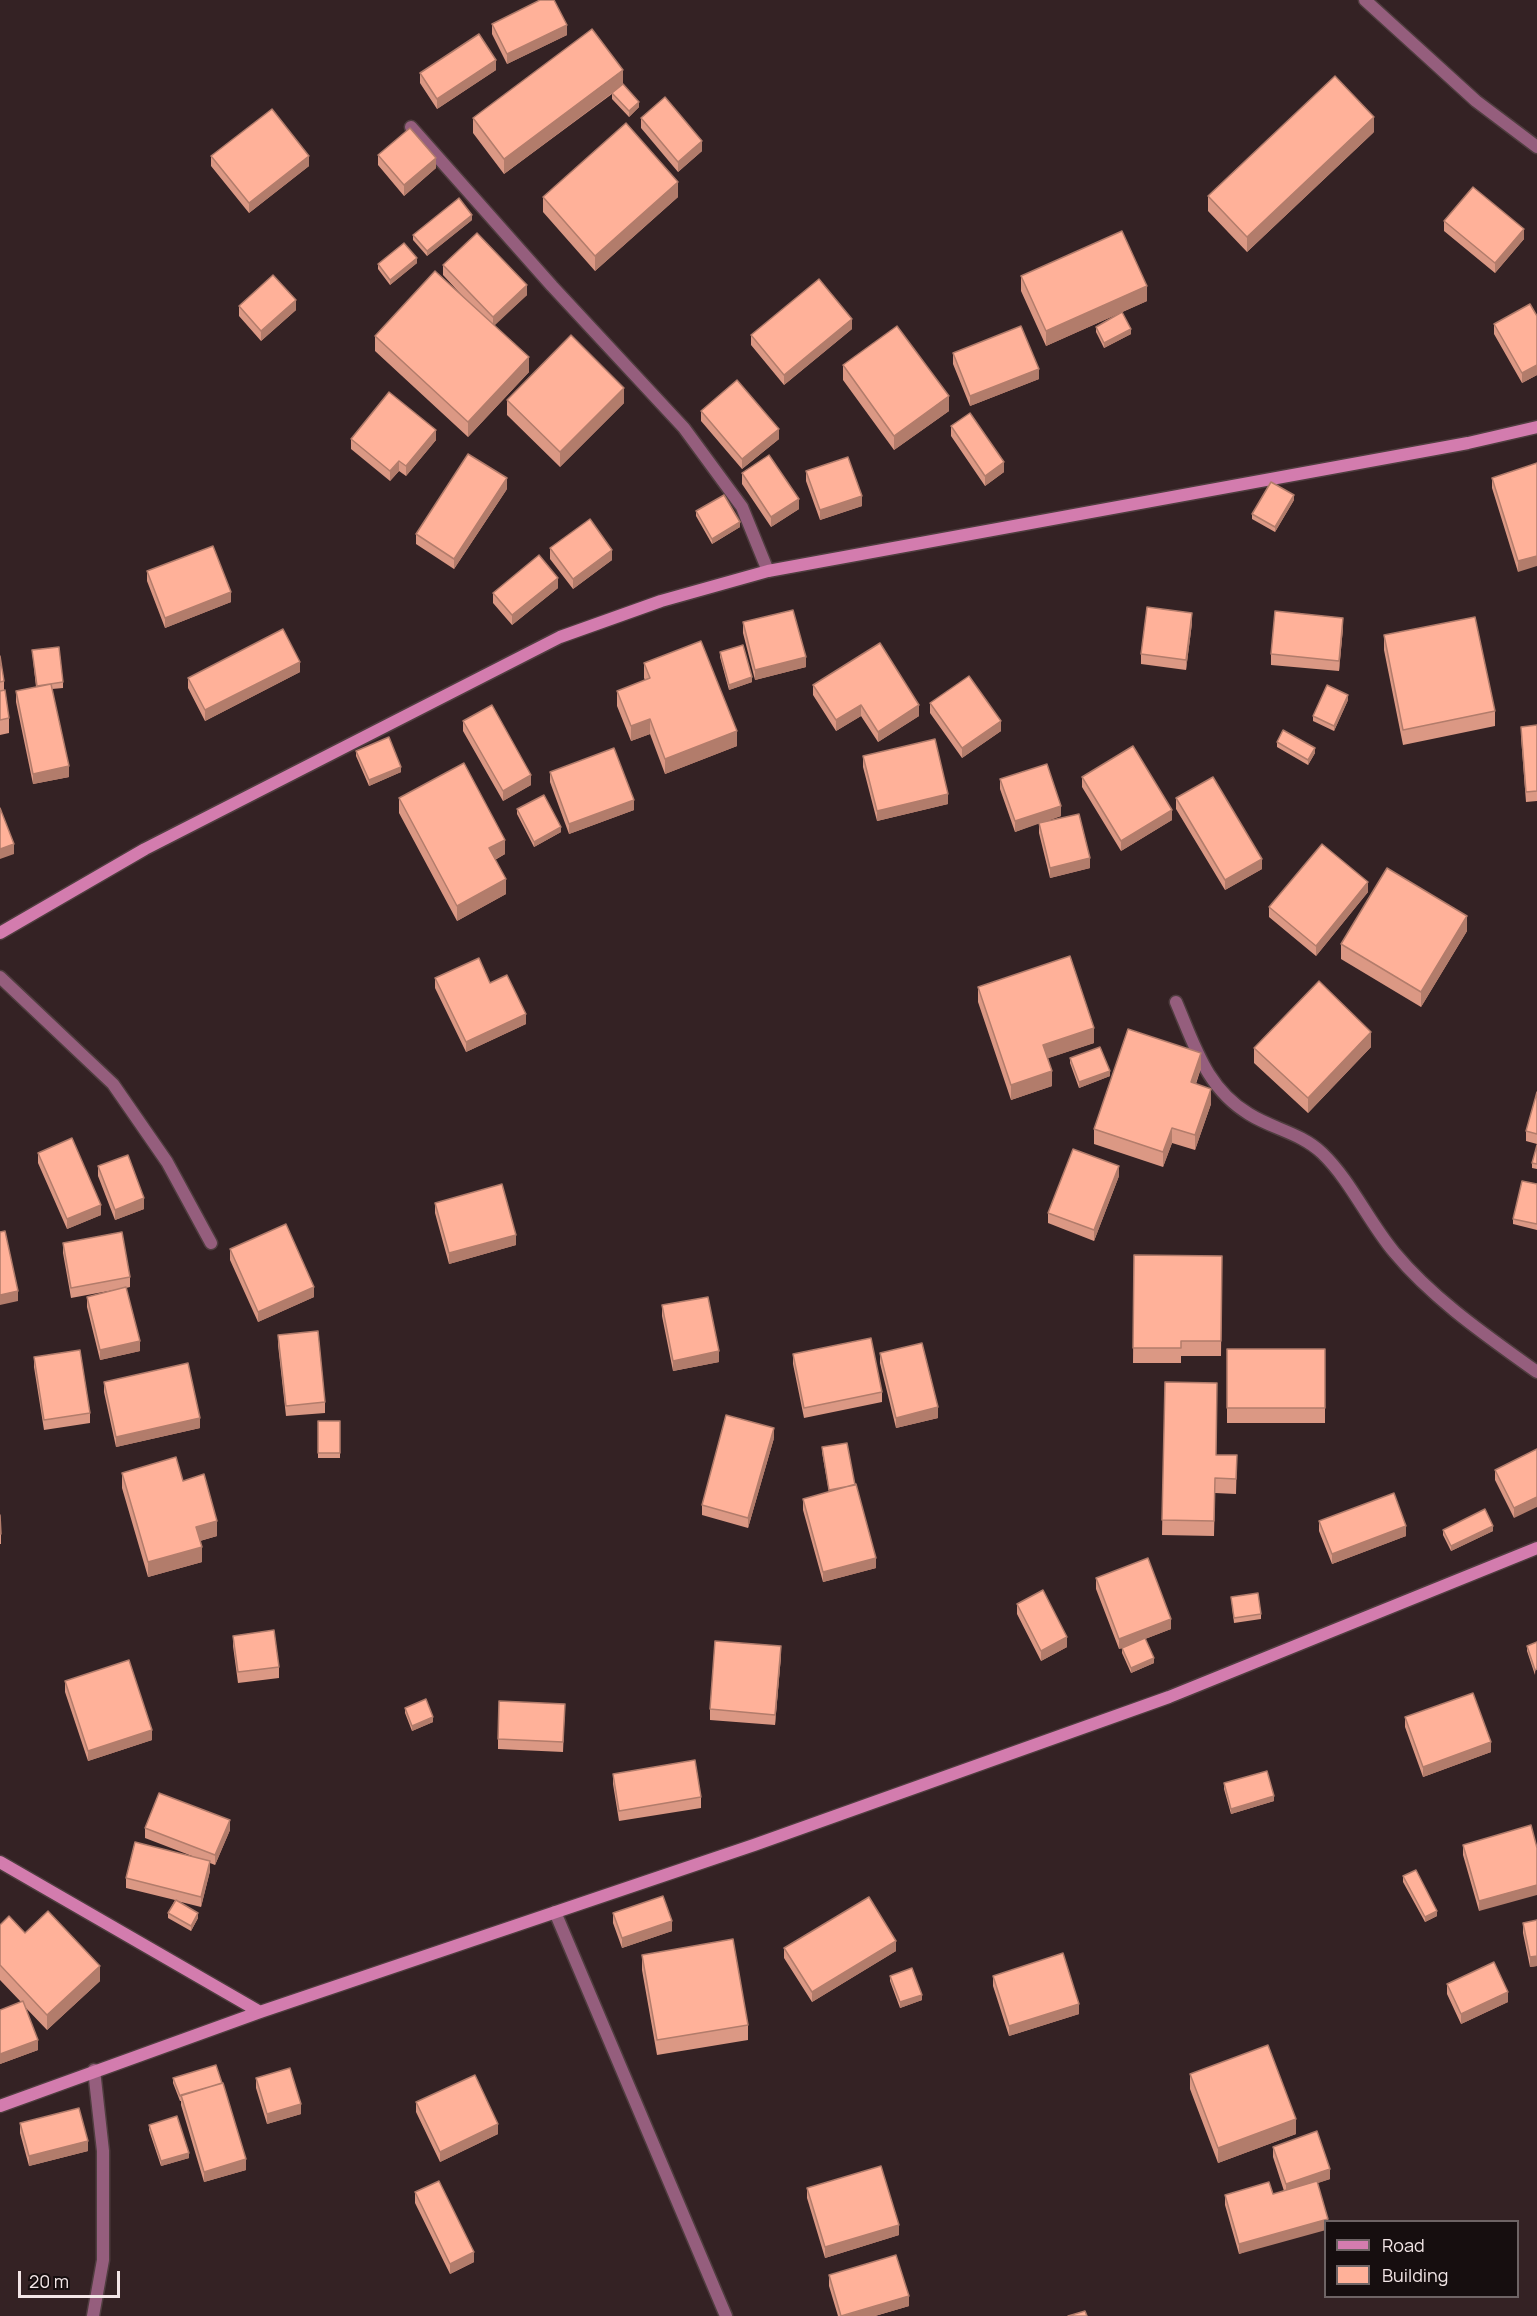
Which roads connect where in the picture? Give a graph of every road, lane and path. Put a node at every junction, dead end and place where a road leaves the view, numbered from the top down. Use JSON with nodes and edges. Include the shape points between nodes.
{"nodes":[{"id":1,"x":1365,"y":0,"type":"edge"},
{"id":2,"x":411,"y":127,"type":"edge"},
{"id":3,"x":1537,"y":147,"type":"edge"},
{"id":4,"x":1537,"y":427,"type":"edge"},
{"id":5,"x":768,"y":571,"type":"junction"},
{"id":6,"x":0,"y":933,"type":"edge"},
{"id":7,"x":0,"y":977,"type":"edge"},
{"id":8,"x":1176,"y":1002,"type":"dead end"},
{"id":9,"x":211,"y":1243,"type":"dead end"},
{"id":10,"x":1537,"y":1372,"type":"edge"},
{"id":11,"x":1537,"y":1548,"type":"edge"},
{"id":12,"x":0,"y":1862,"type":"edge"},
{"id":13,"x":555,"y":1912,"type":"junction"},
{"id":14,"x":260,"y":2012,"type":"junction"},
{"id":15,"x":94,"y":2070,"type":"junction"},
{"id":16,"x":0,"y":2106,"type":"edge"},
{"id":17,"x":93,"y":2316,"type":"edge"},
{"id":18,"x":726,"y":2316,"type":"edge"}],
"edges":[{"from":1,"to":3,"type":"street","via":[[1476,101]]},
{"from":2,"to":5,"type":"street","via":[[684,428],[742,507]]},
{"from":4,"to":5,"type":"main road"},
{"from":5,"to":6,"type":"main road","via":[[661,601],[560,637],[145,849]]},
{"from":7,"to":9,"type":"street","via":[[113,1084],[167,1162]]},
{"from":8,"to":10,"type":"street","via":[[1215,1086],[1250,1114],[1291,1132],[1322,1153],[1370,1214],[1393,1251],[1422,1282]]},
{"from":11,"to":13,"type":"main road","via":[[1169,1697]]},
{"from":12,"to":14,"type":"main road"},
{"from":13,"to":14,"type":"main road"},
{"from":13,"to":18,"type":"street"},
{"from":14,"to":15,"type":"main road"},
{"from":15,"to":16,"type":"main road"},
{"from":15,"to":17,"type":"street","via":[[103,2151],[103,2260]]}]}
